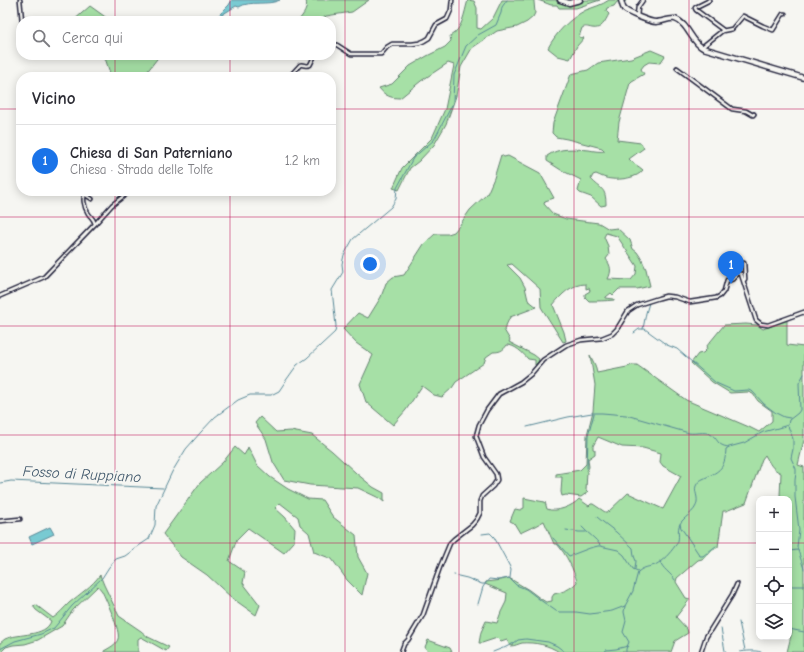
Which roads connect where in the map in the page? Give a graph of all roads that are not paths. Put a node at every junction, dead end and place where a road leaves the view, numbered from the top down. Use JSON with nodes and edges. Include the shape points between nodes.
{"nodes":[{"id":1,"x":20,"y":0,"type":"edge"},
{"id":2,"x":452,"y":0,"type":"edge"},
{"id":3,"x":560,"y":0,"type":"edge"},
{"id":4,"x":580,"y":0,"type":"edge"},
{"id":5,"x":621,"y":0,"type":"edge"},
{"id":6,"x":644,"y":0,"type":"edge"},
{"id":7,"x":709,"y":0,"type":"edge"},
{"id":8,"x":785,"y":14,"type":"dead end"},
{"id":9,"x":22,"y":16,"type":"edge"},
{"id":10,"x":637,"y":16,"type":"junction"},
{"id":11,"x":723,"y":30,"type":"junction"},
{"id":12,"x":336,"y":45,"type":"edge"},
{"id":13,"x":702,"y":47,"type":"junction"},
{"id":14,"x":312,"y":60,"type":"edge"},
{"id":15,"x":677,"y":68,"type":"dead end"},
{"id":16,"x":294,"y":72,"type":"edge"},
{"id":17,"x":804,"y":78,"type":"edge"},
{"id":18,"x":754,"y":114,"type":"dead end"},
{"id":19,"x":83,"y":196,"type":"edge"},
{"id":20,"x":89,"y":196,"type":"edge"},
{"id":21,"x":124,"y":196,"type":"edge"},
{"id":22,"x":92,"y":199,"type":"dead end"},
{"id":23,"x":95,"y":224,"type":"junction"},
{"id":24,"x":744,"y":263,"type":"dead end"},
{"id":25,"x":743,"y":280,"type":"junction"},
{"id":26,"x":0,"y":296,"type":"edge"},
{"id":27,"x":804,"y":312,"type":"edge"},
{"id":28,"x":20,"y":519,"type":"dead end"},
{"id":29,"x":0,"y":522,"type":"edge"},
{"id":30,"x":737,"y":584,"type":"dead end"},
{"id":31,"x":401,"y":652,"type":"edge"},
{"id":32,"x":701,"y":652,"type":"edge"}],
"edges":[{"from":1,"to":9,"type":"street"},
{"from":2,"to":12,"type":"street","via":[[447,20],[436,25],[429,38],[419,43],[392,44],[381,54],[351,54]]},
{"from":3,"to":4,"type":"main road","via":[[568,3]]},
{"from":5,"to":10,"type":"main road","via":[[625,10]]},
{"from":6,"to":10,"type":"street","via":[[638,7]]},
{"from":7,"to":11,"type":"street","via":[[695,8]]},
{"from":8,"to":11,"type":"street","via":[[773,30],[743,16],[732,29]]},
{"from":10,"to":13,"type":"main road","via":[[655,22],[678,20]]},
{"from":11,"to":13,"type":"street"},
{"from":13,"to":17,"type":"main road"},
{"from":14,"to":16,"type":"street","via":[[310,65],[302,64]]},
{"from":15,"to":18,"type":"street","via":[[732,109]]},
{"from":19,"to":23,"type":"street","via":[[85,208]]},
{"from":20,"to":22,"type":"street"},
{"from":21,"to":23,"type":"street"},
{"from":23,"to":26,"type":"street","via":[[44,277]]},
{"from":24,"to":25,"type":"street"},
{"from":25,"to":27,"type":"street","via":[[756,320],[761,324],[768,325]]},
{"from":25,"to":31,"type":"street","via":[[741,274],[737,273],[734,279],[727,280],[724,291],[716,298],[690,302],[666,296],[637,305],[628,311],[612,334],[602,338],[581,340],[566,346],[548,356],[521,382],[499,394],[487,410],[476,436],[497,480],[481,497],[480,513],[472,525],[450,543],[423,615]]},
{"from":28,"to":29,"type":"street"},
{"from":30,"to":32,"type":"street","via":[[706,637]]}]}
